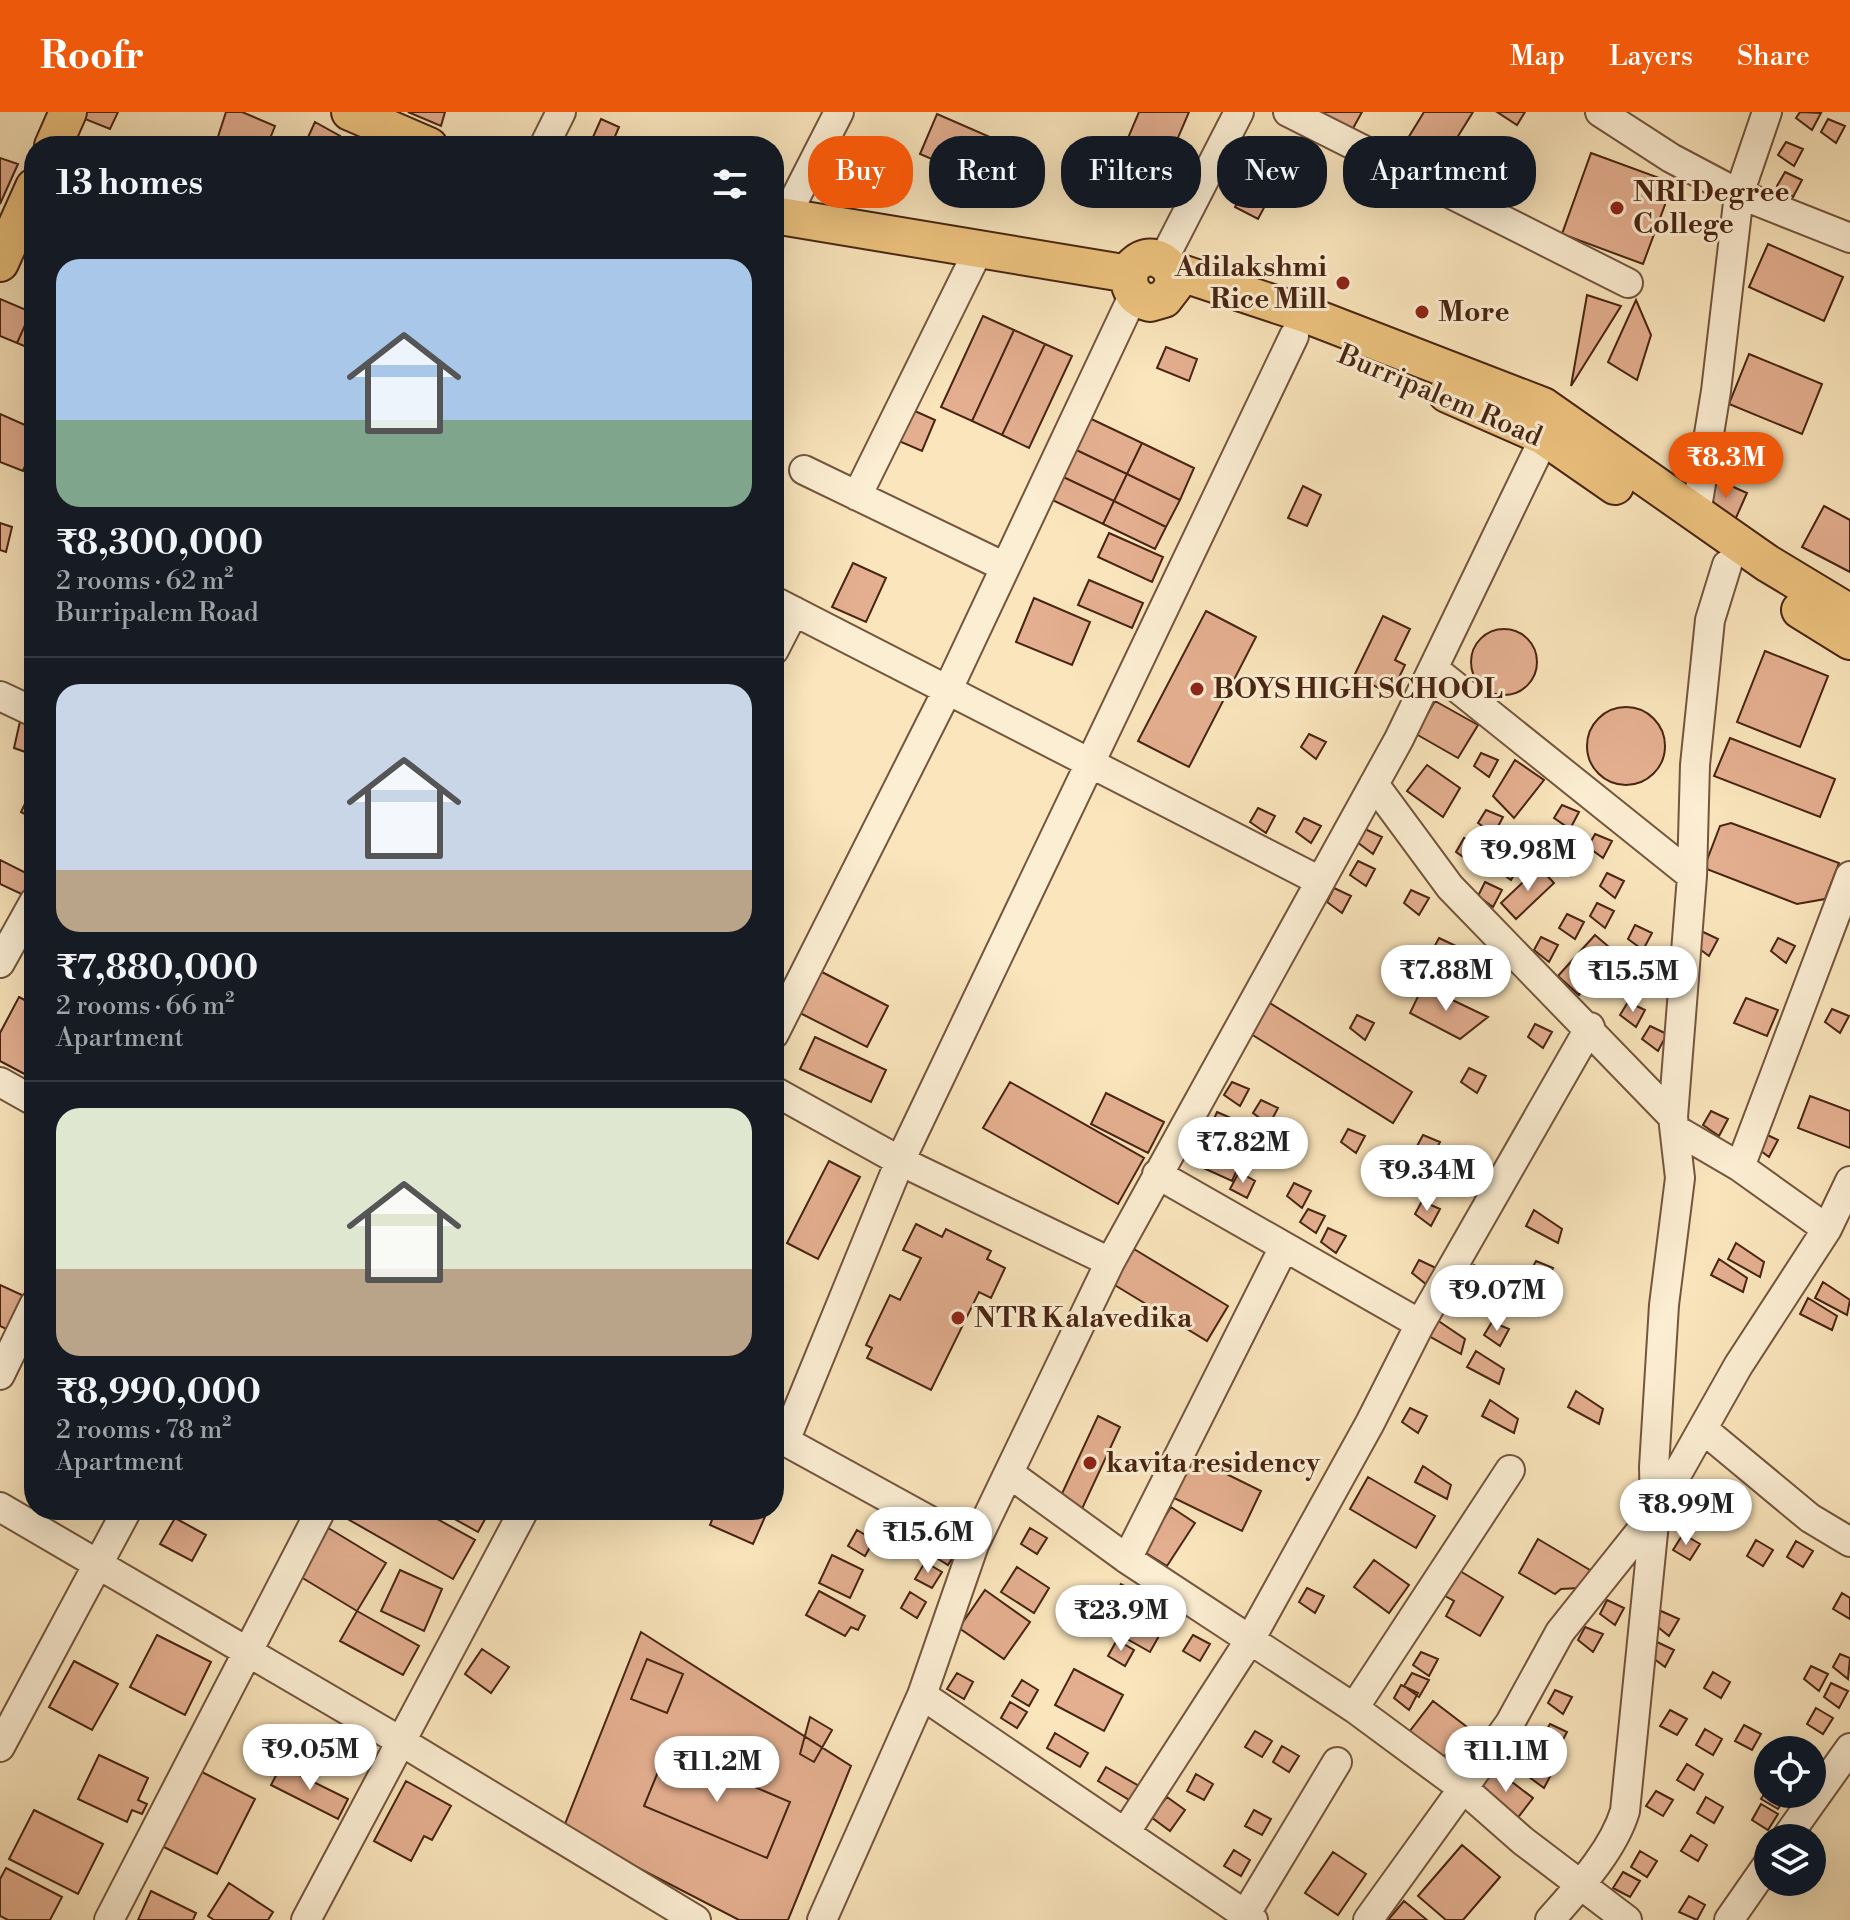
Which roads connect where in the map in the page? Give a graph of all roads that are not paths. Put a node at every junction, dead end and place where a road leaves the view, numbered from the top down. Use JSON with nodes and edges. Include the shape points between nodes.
{"nodes":[{"id":1,"x":68,"y":112,"type":"edge"},
{"id":2,"x":350,"y":112,"type":"edge"},
{"id":3,"x":561,"y":112,"type":"edge"},
{"id":4,"x":839,"y":112,"type":"edge"},
{"id":5,"x":1239,"y":112,"type":"edge"},
{"id":6,"x":1288,"y":112,"type":"edge"},
{"id":7,"x":1600,"y":112,"type":"edge"},
{"id":8,"x":1767,"y":112,"type":"edge"},
{"id":9,"x":57,"y":136,"type":"edge"},
{"id":10,"x":404,"y":136,"type":"edge"},
{"id":11,"x":549,"y":136,"type":"edge"},
{"id":12,"x":1739,"y":194,"type":"junction"},
{"id":13,"x":24,"y":206,"type":"edge"},
{"id":14,"x":784,"y":209,"type":"edge"},
{"id":15,"x":784,"y":217,"type":"edge"},
{"id":16,"x":1850,"y":238,"type":"edge"},
{"id":17,"x":3,"y":246,"type":"edge"},
{"id":18,"x":979,"y":249,"type":"junction"},
{"id":19,"x":1169,"y":274,"type":"junction"},
{"id":20,"x":1628,"y":283,"type":"dead end"},
{"id":21,"x":1131,"y":284,"type":"junction"},
{"id":22,"x":1294,"y":336,"type":"junction"},
{"id":23,"x":1550,"y":425,"type":"junction"},
{"id":24,"x":804,"y":470,"type":"dead end"},
{"id":25,"x":857,"y":496,"type":"junction"},
{"id":26,"x":1696,"y":514,"type":"junction"},
{"id":27,"x":1727,"y":565,"type":"junction"},
{"id":28,"x":1005,"y":567,"type":"junction"},
{"id":29,"x":784,"y":606,"type":"edge"},
{"id":30,"x":1850,"y":613,"type":"edge"},
{"id":31,"x":1850,"y":641,"type":"edge"},
{"id":32,"x":1435,"y":670,"type":"junction"},
{"id":33,"x":948,"y":689,"type":"junction"},
{"id":34,"x":0,"y":696,"type":"edge"},
{"id":35,"x":24,"y":707,"type":"edge"},
{"id":36,"x":1092,"y":761,"type":"junction"},
{"id":37,"x":1374,"y":784,"type":"junction"},
{"id":38,"x":1692,"y":876,"type":"junction"},
{"id":39,"x":1850,"y":876,"type":"edge"},
{"id":40,"x":1320,"y":881,"type":"junction"},
{"id":41,"x":24,"y":920,"type":"edge"},
{"id":42,"x":0,"y":963,"type":"edge"},
{"id":43,"x":784,"y":1014,"type":"edge"},
{"id":44,"x":1590,"y":1027,"type":"junction"},
{"id":45,"x":0,"y":1082,"type":"edge"},
{"id":46,"x":24,"y":1095,"type":"edge"},
{"id":47,"x":784,"y":1097,"type":"edge"},
{"id":48,"x":1674,"y":1123,"type":"junction"},
{"id":49,"x":900,"y":1161,"type":"junction"},
{"id":50,"x":1740,"y":1167,"type":"junction"},
{"id":51,"x":1157,"y":1174,"type":"junction"},
{"id":52,"x":1850,"y":1181,"type":"edge"},
{"id":53,"x":1827,"y":1229,"type":"junction"},
{"id":54,"x":1284,"y":1247,"type":"junction"},
{"id":55,"x":1110,"y":1262,"type":"junction"},
{"id":56,"x":1420,"y":1324,"type":"junction"},
{"id":57,"x":24,"y":1326,"type":"edge"},
{"id":58,"x":0,"y":1375,"type":"edge"},
{"id":59,"x":784,"y":1429,"type":"edge"},
{"id":60,"x":1704,"y":1430,"type":"junction"},
{"id":61,"x":784,"y":1440,"type":"edge"},
{"id":62,"x":1510,"y":1470,"type":"dead end"},
{"id":63,"x":1010,"y":1474,"type":"junction"},
{"id":64,"x":0,"y":1507,"type":"edge"},
{"id":65,"x":1655,"y":1513,"type":"junction"},
{"id":66,"x":122,"y":1520,"type":"edge"},
{"id":67,"x":316,"y":1520,"type":"edge"},
{"id":68,"x":519,"y":1520,"type":"edge"},
{"id":69,"x":1850,"y":1542,"type":"edge"},
{"id":70,"x":974,"y":1545,"type":"junction"},
{"id":71,"x":1127,"y":1559,"type":"junction"},
{"id":72,"x":98,"y":1564,"type":"junction"},
{"id":73,"x":1251,"y":1638,"type":"junction"},
{"id":74,"x":246,"y":1651,"type":"junction"},
{"id":75,"x":922,"y":1695,"type":"junction"},
{"id":76,"x":1354,"y":1708,"type":"junction"},
{"id":77,"x":402,"y":1742,"type":"junction"},
{"id":78,"x":0,"y":1747,"type":"edge"},
{"id":79,"x":1850,"y":1748,"type":"edge"},
{"id":80,"x":1337,"y":1762,"type":"dead end"},
{"id":81,"x":1465,"y":1790,"type":"junction"},
{"id":82,"x":1796,"y":1824,"type":"edge"},
{"id":83,"x":1125,"y":1833,"type":"junction"},
{"id":84,"x":1581,"y":1884,"type":"junction"},
{"id":85,"x":1754,"y":1884,"type":"edge"},
{"id":86,"x":1249,"y":1917,"type":"edge"},
{"id":87,"x":109,"y":1920,"type":"edge"},
{"id":88,"x":306,"y":1920,"type":"edge"},
{"id":89,"x":696,"y":1920,"type":"edge"},
{"id":90,"x":822,"y":1920,"type":"edge"},
{"id":91,"x":1368,"y":1920,"type":"edge"},
{"id":92,"x":1550,"y":1920,"type":"edge"},
{"id":93,"x":1627,"y":1920,"type":"edge"},
{"id":94,"x":1729,"y":1920,"type":"edge"}],
"edges":[{"from":1,"to":9,"type":"main road"},
{"from":2,"to":10,"type":"main road"},
{"from":3,"to":11,"type":"street"},
{"from":4,"to":14,"type":"street"},
{"from":5,"to":19,"type":"street"},
{"from":6,"to":20,"type":"street"},
{"from":7,"to":12,"type":"street"},
{"from":8,"to":12,"type":"street"},
{"from":12,"to":16,"type":"street"},
{"from":12,"to":26,"type":"street"},
{"from":13,"to":17,"type":"main road"},
{"from":15,"to":18,"type":"main road"},
{"from":18,"to":21,"type":"main road"},
{"from":18,"to":25,"type":"street"},
{"from":19,"to":21,"type":"main road","via":[[1145,257],[1132,267]]},
{"from":19,"to":22,"type":"main road","name":"Burripalem Road"},
{"from":19,"to":23,"type":"main road","name":"Burripalem Road","via":[[1320,320],[1535,402]]},
{"from":21,"to":28,"type":"street"},
{"from":22,"to":23,"type":"main road","name":"Burripalem Road","via":[[1476,405]]},
{"from":22,"to":36,"type":"street"},
{"from":23,"to":26,"type":"main road","name":"Burripalem Road"},
{"from":23,"to":27,"type":"main road","name":"Burripalem Road"},
{"from":23,"to":32,"type":"street"},
{"from":24,"to":25,"type":"street"},
{"from":25,"to":28,"type":"street"},
{"from":26,"to":30,"type":"main road","name":"Burripalem Road"},
{"from":27,"to":31,"type":"main road","name":"Burripalem Road"},
{"from":27,"to":38,"type":"street","via":[[1710,620],[1695,765]]},
{"from":28,"to":33,"type":"street"},
{"from":29,"to":33,"type":"street"},
{"from":32,"to":37,"type":"street"},
{"from":32,"to":38,"type":"street"},
{"from":33,"to":36,"type":"street"},
{"from":33,"to":43,"type":"street"},
{"from":34,"to":35,"type":"street"},
{"from":36,"to":40,"type":"street"},
{"from":36,"to":49,"type":"street"},
{"from":37,"to":40,"type":"street"},
{"from":37,"to":44,"type":"street","via":[[1450,887]]},
{"from":38,"to":48,"type":"street"},
{"from":39,"to":50,"type":"street"},
{"from":40,"to":51,"type":"street"},
{"from":41,"to":42,"type":"street"},
{"from":44,"to":48,"type":"street"},
{"from":44,"to":56,"type":"street"},
{"from":45,"to":46,"type":"street"},
{"from":47,"to":49,"type":"street"},
{"from":48,"to":50,"type":"street"},
{"from":48,"to":65,"type":"street","via":[[1680,1178],[1664,1305]]},
{"from":49,"to":55,"type":"street"},
{"from":49,"to":59,"type":"street"},
{"from":50,"to":53,"type":"street"},
{"from":51,"to":54,"type":"street"},
{"from":51,"to":55,"type":"street"},
{"from":52,"to":53,"type":"street"},
{"from":53,"to":60,"type":"street","via":[[1738,1366]]},
{"from":54,"to":56,"type":"street"},
{"from":54,"to":71,"type":"street"},
{"from":55,"to":63,"type":"street"},
{"from":56,"to":73,"type":"street"},
{"from":57,"to":58,"type":"street"},
{"from":60,"to":65,"type":"street"},
{"from":60,"to":69,"type":"street","via":[[1810,1518]]},
{"from":61,"to":70,"type":"street"},
{"from":62,"to":76,"type":"street"},
{"from":63,"to":70,"type":"street"},
{"from":63,"to":71,"type":"street"},
{"from":64,"to":72,"type":"street"},
{"from":65,"to":81,"type":"street","via":[[1560,1632],[1510,1723]]},
{"from":65,"to":84,"type":"street","via":[[1625,1811]]},
{"from":66,"to":72,"type":"street"},
{"from":67,"to":74,"type":"street"},
{"from":68,"to":77,"type":"street"},
{"from":70,"to":75,"type":"street"},
{"from":71,"to":73,"type":"street"},
{"from":72,"to":74,"type":"street"},
{"from":72,"to":78,"type":"street"},
{"from":73,"to":76,"type":"street"},
{"from":73,"to":83,"type":"street"},
{"from":74,"to":77,"type":"street"},
{"from":74,"to":87,"type":"street"},
{"from":75,"to":83,"type":"street"},
{"from":75,"to":90,"type":"street"},
{"from":76,"to":81,"type":"street"},
{"from":77,"to":88,"type":"street"},
{"from":77,"to":89,"type":"street"},
{"from":79,"to":82,"type":"street"},
{"from":80,"to":86,"type":"street"},
{"from":81,"to":84,"type":"street"},
{"from":81,"to":91,"type":"street"},
{"from":83,"to":86,"type":"street"},
{"from":84,"to":92,"type":"street"},
{"from":84,"to":93,"type":"street"},
{"from":85,"to":94,"type":"street"}]}
